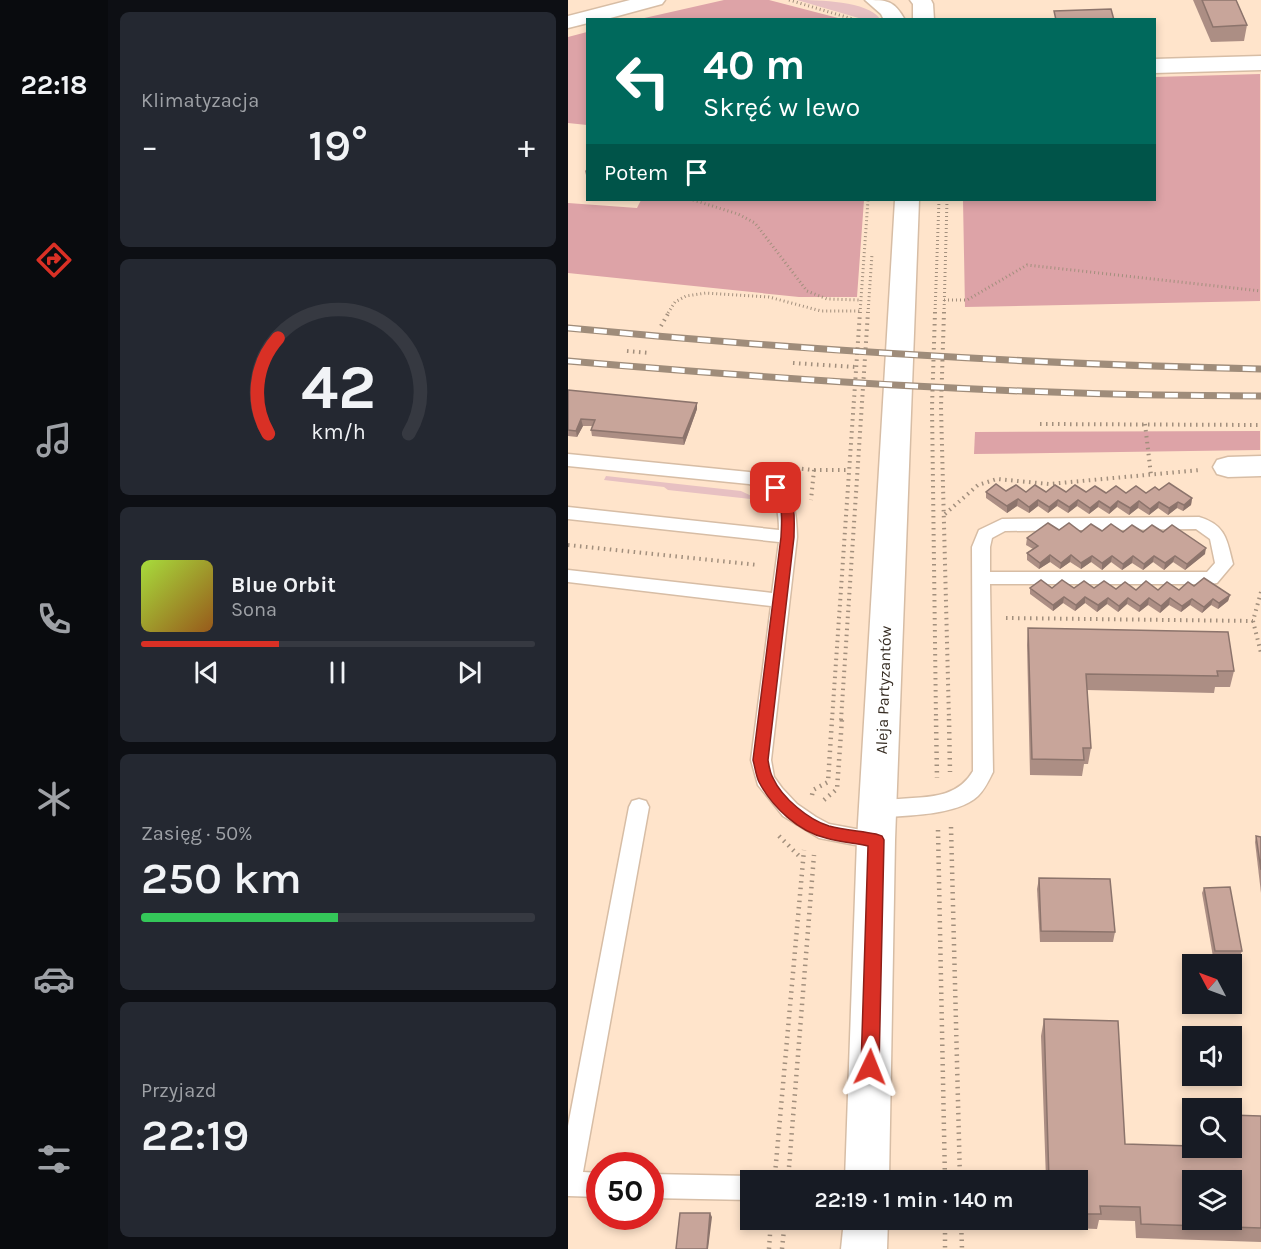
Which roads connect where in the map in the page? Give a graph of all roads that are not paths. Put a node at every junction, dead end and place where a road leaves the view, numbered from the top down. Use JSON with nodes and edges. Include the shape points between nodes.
{"nodes":[{"id":1,"x":674,"y":0,"type":"edge"},
{"id":2,"x":875,"y":0,"type":"edge"},
{"id":3,"x":920,"y":0,"type":"edge"},
{"id":4,"x":645,"y":3,"type":"edge"},
{"id":5,"x":894,"y":18,"type":"edge"},
{"id":6,"x":924,"y":18,"type":"edge"},
{"id":7,"x":568,"y":22,"type":"edge"},
{"id":8,"x":1261,"y":63,"type":"edge"},
{"id":9,"x":1156,"y":66,"type":"edge"},
{"id":10,"x":907,"y":201,"type":"edge"},
{"id":11,"x":568,"y":460,"type":"edge"},
{"id":12,"x":1261,"y":466,"type":"edge"},
{"id":13,"x":1228,"y":467,"type":"road end"},
{"id":14,"x":568,"y":513,"type":"edge"},
{"id":15,"x":788,"y":537,"type":"junction"},
{"id":16,"x":568,"y":576,"type":"edge"},
{"id":17,"x":981,"y":578,"type":"junction"},
{"id":18,"x":780,"y":600,"type":"junction"},
{"id":19,"x":639,"y":807,"type":"dead end"},
{"id":20,"x":877,"y":825,"type":"junction"},
{"id":21,"x":867,"y":1170,"type":"edge"},
{"id":22,"x":568,"y":1184,"type":"edge"},
{"id":23,"x":586,"y":1185,"type":"edge"},
{"id":24,"x":664,"y":1186,"type":"edge"},
{"id":25,"x":740,"y":1188,"type":"edge"},
{"id":26,"x":866,"y":1230,"type":"edge"},
{"id":27,"x":865,"y":1249,"type":"edge"}],
"edges":[{"from":1,"to":4,"type":"main road"},
{"from":2,"to":5,"type":"main road"},
{"from":3,"to":6,"type":"main road"},
{"from":4,"to":7,"type":"main road"},
{"from":8,"to":9,"type":"main road"},
{"from":10,"to":20,"type":"main road","name":"Aleja Partyzantów"},
{"from":11,"to":15,"type":"lane","via":[[765,482],[785,498]]},
{"from":12,"to":13,"type":"main road"},
{"from":14,"to":15,"type":"lane"},
{"from":15,"to":18,"type":"lane"},
{"from":16,"to":18,"type":"lane"},
{"from":17,"to":17,"type":"lane","via":[[1211,578],[1224,564],[1218,536],[1200,523],[1002,525],[985,534]]},
{"from":17,"to":20,"type":"lane","via":[[983,772],[977,785],[964,796]]},
{"from":18,"to":20,"type":"lane","via":[[761,760],[765,779],[790,810],[813,826]]},
{"from":19,"to":22,"type":"lane"},
{"from":20,"to":21,"type":"main road","name":"Aleja Partyzantów"},
{"from":22,"to":23,"type":"lane"},
{"from":24,"to":25,"type":"lane"},
{"from":26,"to":27,"type":"main road"}]}
